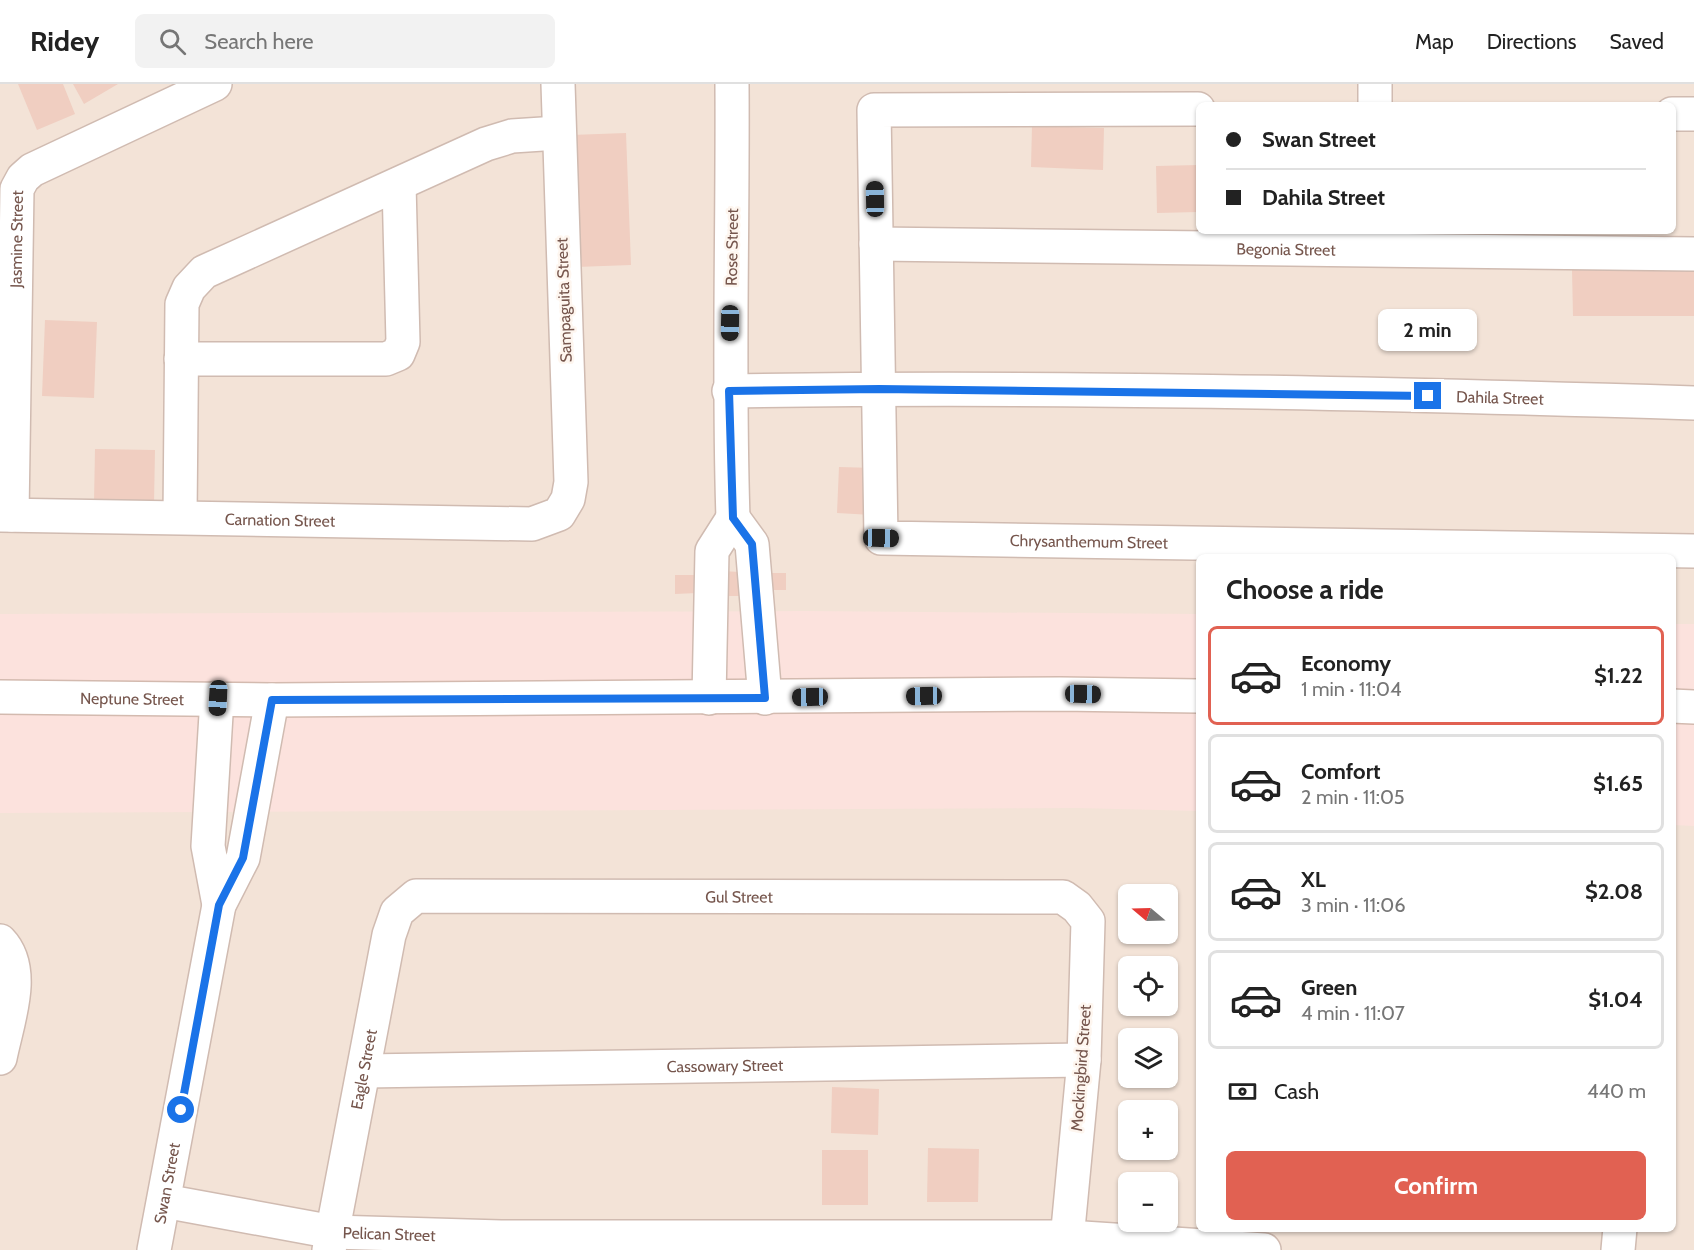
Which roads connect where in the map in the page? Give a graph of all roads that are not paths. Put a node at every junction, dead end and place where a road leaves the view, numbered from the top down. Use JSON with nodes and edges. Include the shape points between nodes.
{"nodes":[{"id":1,"x":215,"y":84,"type":"edge"},
{"id":2,"x":558,"y":84,"type":"edge"},
{"id":3,"x":732,"y":84,"type":"edge"},
{"id":4,"x":1375,"y":84,"type":"edge"},
{"id":5,"x":1375,"y":102,"type":"edge"},
{"id":6,"x":1196,"y":109,"type":"edge"},
{"id":7,"x":1676,"y":114,"type":"edge"},
{"id":8,"x":1694,"y":114,"type":"edge"},
{"id":9,"x":558,"y":133,"type":"junction"},
{"id":10,"x":399,"y":184,"type":"junction"},
{"id":11,"x":876,"y":244,"type":"junction"},
{"id":12,"x":1694,"y":254,"type":"edge"},
{"id":13,"x":8,"y":286,"type":"edge"},
{"id":14,"x":181,"y":359,"type":"junction"},
{"id":15,"x":879,"y":389,"type":"junction"},
{"id":16,"x":729,"y":391,"type":"junction"},
{"id":17,"x":1694,"y":402,"type":"edge"},
{"id":18,"x":559,"y":514,"type":"joint"},
{"id":19,"x":6,"y":515,"type":"edge"},
{"id":20,"x":180,"y":517,"type":"junction"},
{"id":21,"x":733,"y":518,"type":"junction"},
{"id":22,"x":1694,"y":551,"type":"edge"},
{"id":23,"x":758,"y":624,"type":"junction"},
{"id":24,"x":711,"y":625,"type":"junction"},
{"id":25,"x":1196,"y":696,"type":"edge"},
{"id":26,"x":0,"y":697,"type":"edge"},
{"id":27,"x":218,"y":698,"type":"junction"},
{"id":28,"x":709,"y":698,"type":"junction"},
{"id":29,"x":765,"y":698,"type":"junction"},
{"id":30,"x":272,"y":700,"type":"junction"},
{"id":31,"x":1676,"y":706,"type":"edge"},
{"id":32,"x":1694,"y":707,"type":"edge"},
{"id":33,"x":416,"y":896,"type":"joint"},
{"id":34,"x":1063,"y":897,"type":"joint"},
{"id":35,"x":219,"y":905,"type":"junction"},
{"id":36,"x":5,"y":946,"type":"edge"},
{"id":37,"x":0,"y":1058,"type":"edge"},
{"id":38,"x":1084,"y":1060,"type":"junction"},
{"id":39,"x":365,"y":1071,"type":"junction"},
{"id":40,"x":164,"y":1201,"type":"junction"},
{"id":41,"x":1620,"y":1232,"type":"edge"},
{"id":42,"x":331,"y":1241,"type":"edge"},
{"id":43,"x":1227,"y":1241,"type":"edge"},
{"id":44,"x":676,"y":1243,"type":"edge"},
{"id":45,"x":848,"y":1243,"type":"edge"},
{"id":46,"x":1067,"y":1243,"type":"edge"},
{"id":47,"x":500,"y":1244,"type":"edge"},
{"id":48,"x":154,"y":1250,"type":"edge"},
{"id":49,"x":1264,"y":1250,"type":"edge"},
{"id":50,"x":1618,"y":1250,"type":"edge"}],
"edges":[{"from":1,"to":13,"type":"street","name":"Jasmine Street","via":[[23,178],[17,189]]},
{"from":2,"to":9,"type":"street","name":"Sampaguita Street"},
{"from":3,"to":16,"type":"street","name":"Rose Street"},
{"from":4,"to":5,"type":"street"},
{"from":6,"to":11,"type":"street","via":[[874,110]]},
{"from":7,"to":8,"type":"street"},
{"from":9,"to":10,"type":"street","via":[[512,136],[486,144]]},
{"from":9,"to":18,"type":"street","name":"Sampaguita Street","via":[[571,482]]},
{"from":10,"to":14,"type":"street","via":[[204,272],[189,288],[182,304]]},
{"from":10,"to":14,"type":"street","via":[[403,342],[398,354],[386,359]]},
{"from":11,"to":12,"type":"street","name":"Begonia Street"},
{"from":11,"to":15,"type":"street"},
{"from":13,"to":19,"type":"street","name":"Jasmine Street"},
{"from":14,"to":20,"type":"street"},
{"from":15,"to":16,"type":"street","name":"Dahila Street"},
{"from":15,"to":17,"type":"street","name":"Dahila Street"},
{"from":15,"to":22,"type":"street","name":"Chrysanthemum Street","via":[[881,538]]},
{"from":16,"to":21,"type":"street","name":"Rose Street"},
{"from":18,"to":20,"type":"street","name":"Carnation Street","via":[[532,524]]},
{"from":19,"to":20,"type":"street","name":"Carnation Street"},
{"from":21,"to":23,"type":"street","via":[[752,544]]},
{"from":21,"to":24,"type":"street","via":[[712,550]]},
{"from":23,"to":24,"type":"street"},
{"from":23,"to":29,"type":"street"},
{"from":24,"to":28,"type":"street"},
{"from":25,"to":29,"type":"street","name":"Neptune Street"},
{"from":26,"to":27,"type":"street","name":"Neptune Street"},
{"from":27,"to":30,"type":"street","name":"Neptune Street"},
{"from":27,"to":35,"type":"street","name":"Swan Street","via":[[208,846]]},
{"from":28,"to":29,"type":"street","name":"Neptune Street"},
{"from":28,"to":30,"type":"street","name":"Neptune Street"},
{"from":30,"to":35,"type":"street","name":"Swan Street","via":[[243,858]]},
{"from":31,"to":32,"type":"street"},
{"from":33,"to":34,"type":"street","name":"Gul Street"},
{"from":33,"to":39,"type":"street","name":"Eagle Street","via":[[397,912],[389,935]]},
{"from":34,"to":38,"type":"street","name":"Mockingbird Street","via":[[1088,921]]},
{"from":35,"to":40,"type":"street","name":"Swan Street"},
{"from":36,"to":37,"type":"street","via":[[15,974]]},
{"from":38,"to":39,"type":"street","name":"Cassowary Street"},
{"from":38,"to":46,"type":"street","name":"Mockingbird Street"},
{"from":39,"to":42,"type":"street","name":"Eagle Street"},
{"from":40,"to":42,"type":"street","name":"Pelican Street"},
{"from":40,"to":48,"type":"street","name":"Swan Street"},
{"from":41,"to":50,"type":"street"},
{"from":42,"to":47,"type":"street","name":"Pelican Street"},
{"from":43,"to":46,"type":"street","name":"Pelican Street"},
{"from":43,"to":49,"type":"street","name":"Pelican Street"},
{"from":44,"to":45,"type":"street","name":"Pelican Street"},
{"from":44,"to":47,"type":"street","name":"Pelican Street"},
{"from":45,"to":46,"type":"street","name":"Pelican Street"}]}
